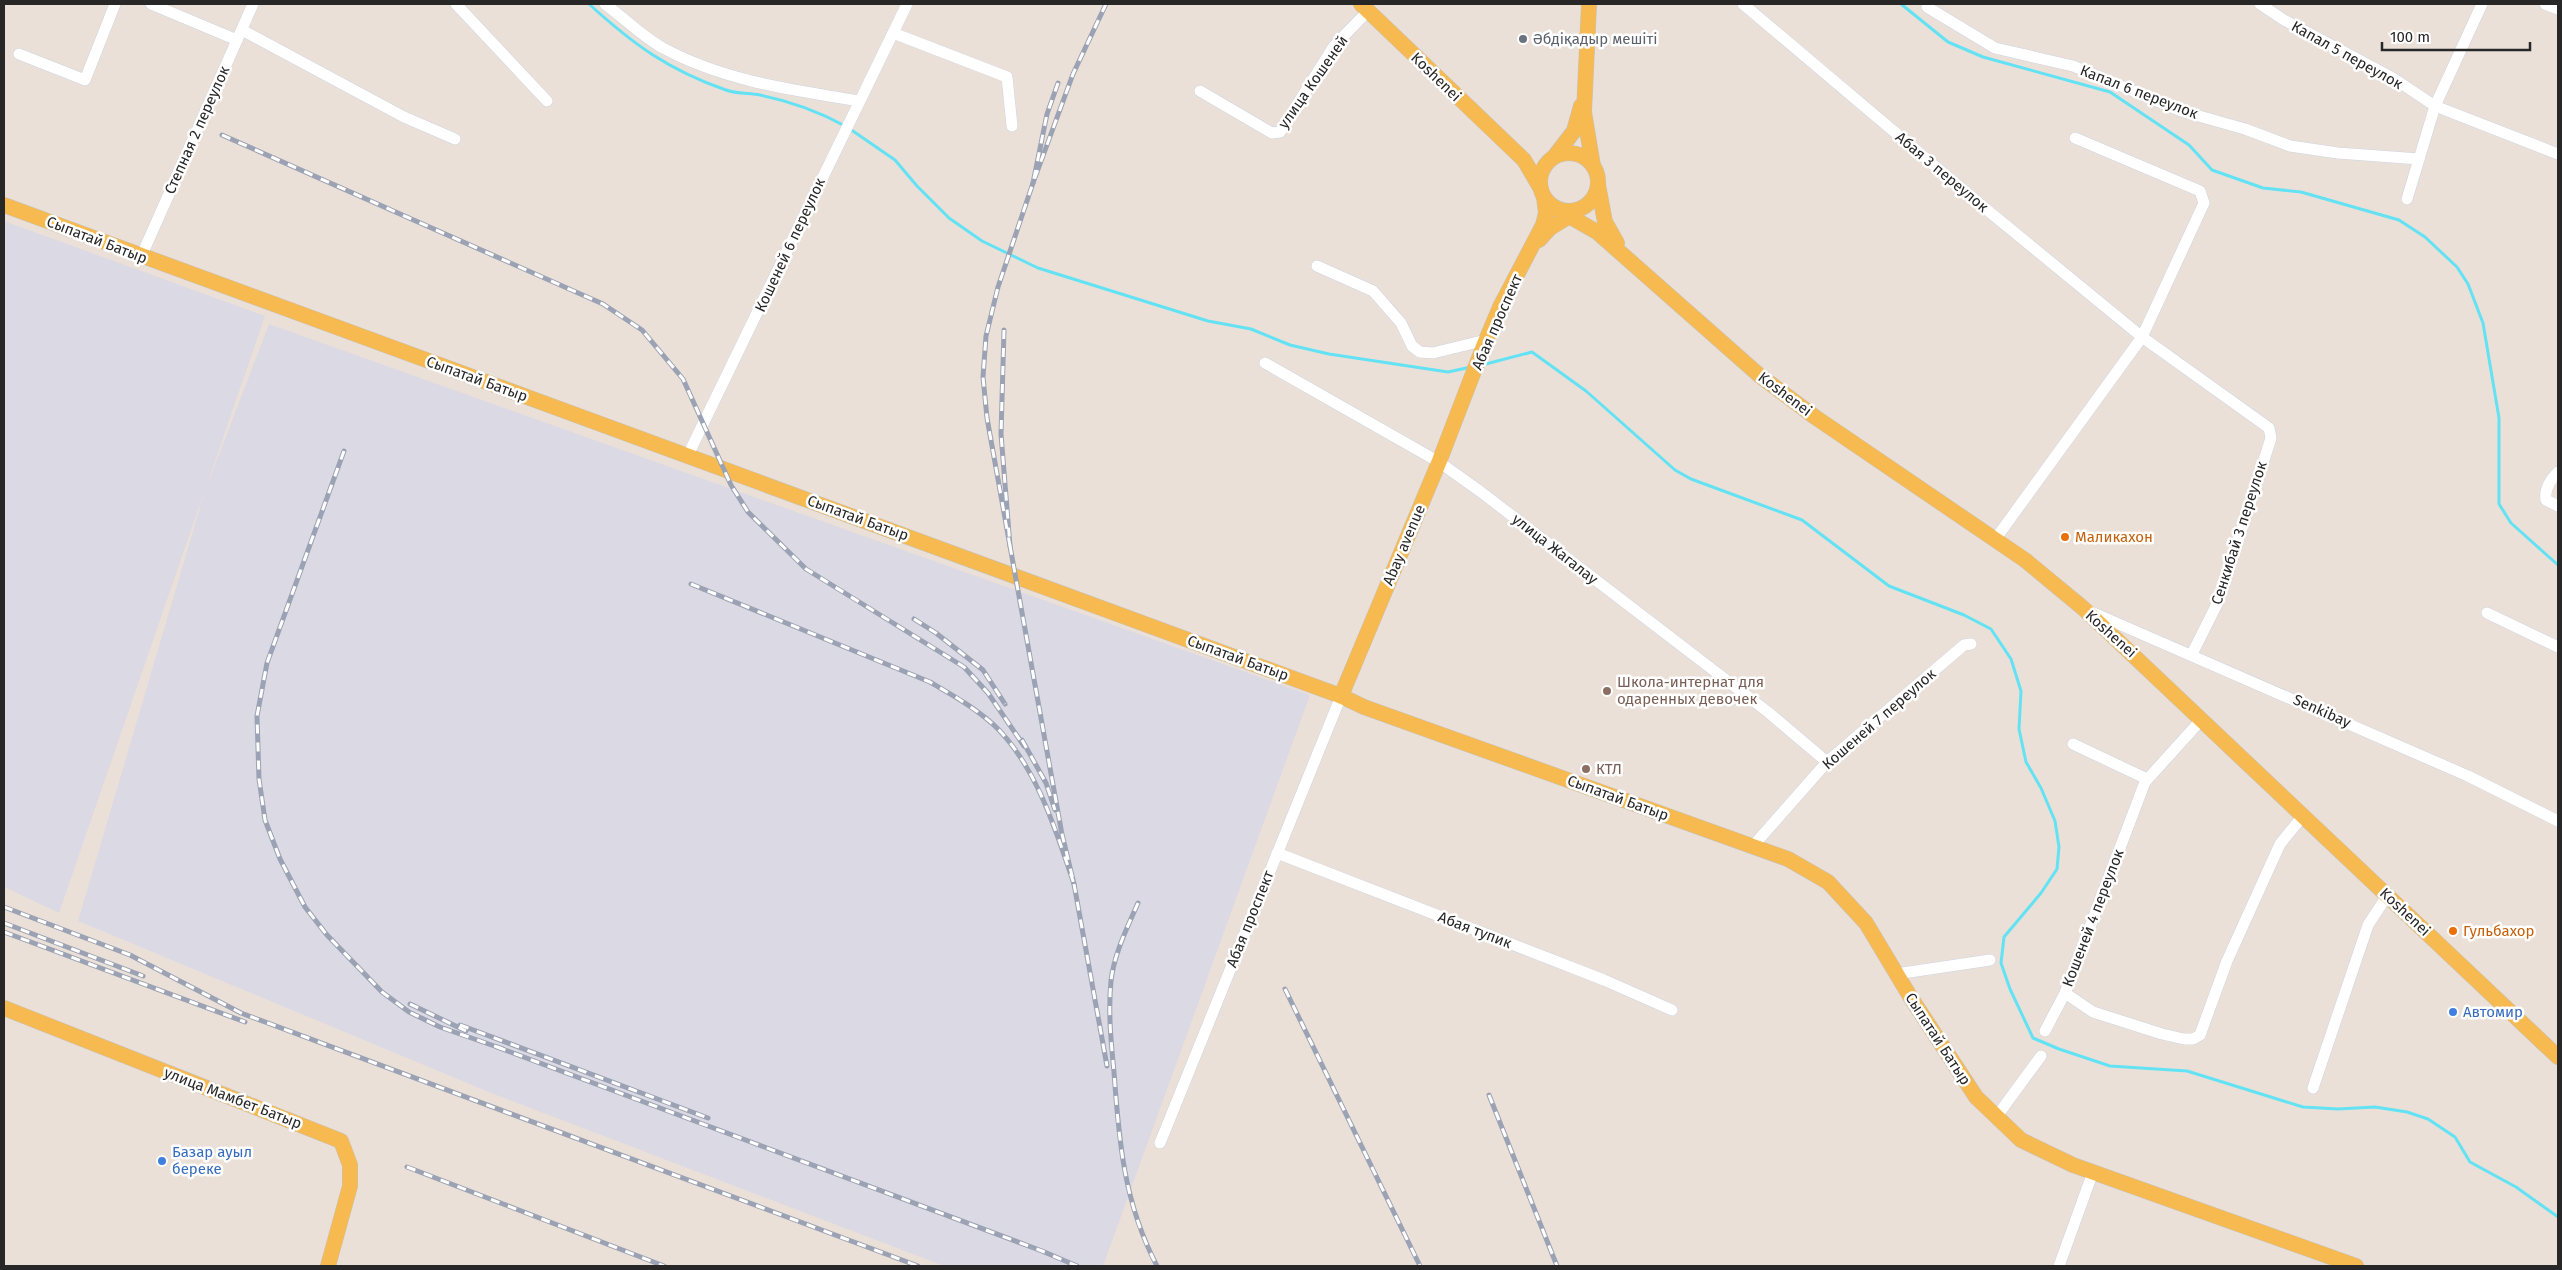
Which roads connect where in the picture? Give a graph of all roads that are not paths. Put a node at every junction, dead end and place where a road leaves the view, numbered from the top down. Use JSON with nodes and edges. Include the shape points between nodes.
{"nodes":[{"id":1,"x":115,"y":4,"type":"edge"},
{"id":2,"x":151,"y":4,"type":"edge"},
{"id":3,"x":252,"y":4,"type":"edge"},
{"id":4,"x":456,"y":4,"type":"edge"},
{"id":5,"x":605,"y":4,"type":"edge"},
{"id":6,"x":907,"y":4,"type":"edge"},
{"id":7,"x":1589,"y":4,"type":"edge"},
{"id":8,"x":1743,"y":4,"type":"edge"},
{"id":9,"x":2260,"y":4,"type":"edge"},
{"id":10,"x":2482,"y":4,"type":"edge"},
{"id":11,"x":2545,"y":4,"type":"edge"},
{"id":12,"x":1364,"y":7,"type":"edge"},
{"id":13,"x":1927,"y":7,"type":"dead end"},
{"id":14,"x":2558,"y":9,"type":"edge"},
{"id":15,"x":893,"y":33,"type":"junction"},
{"id":16,"x":239,"y":35,"type":"junction"},
{"id":17,"x":19,"y":54,"type":"dead end"},
{"id":18,"x":1200,"y":91,"type":"dead end"},
{"id":19,"x":1584,"y":92,"type":"junction"},
{"id":20,"x":547,"y":101,"type":"dead end"},
{"id":21,"x":859,"y":101,"type":"junction"},
{"id":22,"x":2435,"y":106,"type":"junction"},
{"id":23,"x":1012,"y":126,"type":"dead end"},
{"id":24,"x":2075,"y":138,"type":"dead end"},
{"id":25,"x":456,"y":139,"type":"dead end"},
{"id":26,"x":1512,"y":150,"type":"junction"},
{"id":27,"x":2558,"y":154,"type":"edge"},
{"id":28,"x":1553,"y":158,"type":"junction"},
{"id":29,"x":2419,"y":159,"type":"junction"},
{"id":30,"x":1593,"y":166,"type":"junction"},
{"id":31,"x":1598,"y":184,"type":"junction"},
{"id":32,"x":1542,"y":193,"type":"junction"},
{"id":33,"x":2407,"y":199,"type":"dead end"},
{"id":34,"x":4,"y":205,"type":"edge"},
{"id":35,"x":1575,"y":213,"type":"junction"},
{"id":36,"x":1531,"y":251,"type":"junction"},
{"id":37,"x":141,"y":257,"type":"junction"},
{"id":38,"x":1634,"y":263,"type":"junction"},
{"id":39,"x":1317,"y":266,"type":"dead end"},
{"id":40,"x":2142,"y":338,"type":"junction"},
{"id":41,"x":1485,"y":343,"type":"junction"},
{"id":42,"x":1265,"y":363,"type":"dead end"},
{"id":43,"x":1466,"y":394,"type":"joint"},
{"id":44,"x":2271,"y":438,"type":"joint"},
{"id":45,"x":688,"y":458,"type":"junction"},
{"id":46,"x":1439,"y":462,"type":"junction"},
{"id":47,"x":2558,"y":472,"type":"edge"},
{"id":48,"x":2558,"y":506,"type":"edge"},
{"id":49,"x":1994,"y":541,"type":"junction"},
{"id":50,"x":2083,"y":608,"type":"junction"},
{"id":51,"x":2487,"y":613,"type":"dead end"},
{"id":52,"x":1971,"y":644,"type":"dead end"},
{"id":53,"x":2558,"y":647,"type":"edge"},
{"id":54,"x":2192,"y":654,"type":"junction"},
{"id":55,"x":1341,"y":696,"type":"junction"},
{"id":56,"x":2202,"y":719,"type":"junction"},
{"id":57,"x":2073,"y":744,"type":"dead end"},
{"id":58,"x":1827,"y":762,"type":"junction"},
{"id":59,"x":2147,"y":779,"type":"junction"},
{"id":60,"x":2303,"y":816,"type":"junction"},
{"id":61,"x":2558,"y":820,"type":"edge"},
{"id":62,"x":1753,"y":846,"type":"junction"},
{"id":63,"x":1277,"y":853,"type":"junction"},
{"id":64,"x":2387,"y":896,"type":"junction"},
{"id":65,"x":1990,"y":960,"type":"dead end"},
{"id":66,"x":1896,"y":974,"type":"junction"},
{"id":67,"x":2065,"y":993,"type":"junction"},
{"id":68,"x":4,"y":1008,"type":"edge"},
{"id":69,"x":1672,"y":1010,"type":"dead end"},
{"id":70,"x":2045,"y":1031,"type":"dead end"},
{"id":71,"x":2556,"y":1053,"type":"edge"},
{"id":72,"x":2041,"y":1056,"type":"dead end"},
{"id":73,"x":2313,"y":1088,"type":"dead end"},
{"id":74,"x":1997,"y":1116,"type":"junction"},
{"id":75,"x":1160,"y":1143,"type":"dead end"},
{"id":76,"x":2093,"y":1172,"type":"junction"},
{"id":77,"x":328,"y":1266,"type":"edge"},
{"id":78,"x":2059,"y":1266,"type":"edge"},
{"id":79,"x":2356,"y":1266,"type":"edge"}],
"edges":[{"from":1,"to":17,"type":"street","via":[[85,80]]},
{"from":2,"to":16,"type":"street"},
{"from":3,"to":16,"type":"street","name":"Степная 2 переулок"},
{"from":4,"to":20,"type":"street"},
{"from":5,"to":21,"type":"street","via":[[662,48],[707,69],[770,86]]},
{"from":6,"to":15,"type":"street","name":"Кошеней 6 переулок"},
{"from":7,"to":19,"type":"main road"},
{"from":8,"to":40,"type":"street","name":"Абая 3 переулок"},
{"from":9,"to":22,"type":"street","name":"Капал 5 переулок","via":[[2393,78]]},
{"from":10,"to":22,"type":"street"},
{"from":11,"to":14,"type":"street"},
{"from":12,"to":18,"type":"street","name":"улица Кошеней","via":[[1334,46],[1280,132],[1272,133]]},
{"from":12,"to":26,"type":"main road","name":"Koshenei"},
{"from":13,"to":29,"type":"street","name":"Капал 6 переулок","via":[[1995,48],[2073,66],[2181,111],[2246,129],[2290,146]]},
{"from":15,"to":21,"type":"street","name":"Кошеней 6 переулок"},
{"from":15,"to":23,"type":"street","via":[[1006,77]]},
{"from":16,"to":25,"type":"street","via":[[404,117]]},
{"from":16,"to":37,"type":"street","name":"Степная 2 переулок"},
{"from":19,"to":28,"type":"main road","via":[[1574,131]]},
{"from":19,"to":30,"type":"main road"},
{"from":21,"to":45,"type":"street","name":"Кошеней 6 переулок"},
{"from":22,"to":27,"type":"street","name":"Капал 5 переулок"},
{"from":22,"to":29,"type":"street"},
{"from":24,"to":40,"type":"street","via":[[2166,174],[2200,191],[2203,197],[2204,204]]},
{"from":26,"to":28,"type":"main road","via":[[1530,159]]},
{"from":26,"to":32,"type":"main road","name":"Koshenei","via":[[1530,168]]},
{"from":28,"to":30,"type":"main road","via":[[1571,153],[1588,160]]},
{"from":28,"to":32,"type":"main road","via":[[1542,172]]},
{"from":29,"to":33,"type":"street"},
{"from":30,"to":31,"type":"main road"},
{"from":31,"to":35,"type":"main road","via":[[1589,203]]},
{"from":31,"to":38,"type":"main road","via":[[1604,222]]},
{"from":32,"to":35,"type":"main road","via":[[1555,208]]},
{"from":32,"to":36,"type":"main road","via":[[1546,213]]},
{"from":34,"to":37,"type":"main road","name":"Сыпатай Батыр"},
{"from":35,"to":36,"type":"main road","via":[[1550,228]]},
{"from":35,"to":38,"type":"main road"},
{"from":36,"to":41,"type":"main road","name":"Абая проспект","via":[[1500,307]]},
{"from":37,"to":45,"type":"main road","name":"Сыпатай Батыр"},
{"from":38,"to":49,"type":"main road","name":"Koshenei","via":[[1759,375]]},
{"from":39,"to":41,"type":"street","via":[[1372,292],[1401,323],[1412,346],[1420,352],[1433,353]]},
{"from":40,"to":44,"type":"street","name":"Абая 3 переулок","via":[[2269,428]]},
{"from":40,"to":49,"type":"street"},
{"from":41,"to":43,"type":"main road","name":"Абая проспект"},
{"from":42,"to":46,"type":"street","name":"улица Жагалау"},
{"from":43,"to":46,"type":"main road","name":"Abay avenue"},
{"from":44,"to":54,"type":"street","name":"Сенкибай 3 переулок","via":[[2219,600]]},
{"from":45,"to":55,"type":"main road","name":"Сыпатай Батыр"},
{"from":46,"to":55,"type":"main road","name":"Abay avenue"},
{"from":46,"to":58,"type":"street","name":"улица Жагалау","via":[[1760,706]]},
{"from":47,"to":48,"type":"street","via":[[2551,478],[2545,494],[2546,500]]},
{"from":49,"to":50,"type":"main road","name":"Koshenei","via":[[2025,560]]},
{"from":50,"to":54,"type":"street","name":"Senkibay"},
{"from":50,"to":56,"type":"main road","name":"Koshenei"},
{"from":51,"to":53,"type":"street"},
{"from":52,"to":58,"type":"street","name":"Кошеней 7 переулок","via":[[1964,646]]},
{"from":54,"to":61,"type":"street","name":"Senkibay","via":[[2468,776]]},
{"from":55,"to":62,"type":"main road","name":"Сыпатай Батыр"},
{"from":55,"to":63,"type":"street","name":"Абая проспект"},
{"from":56,"to":59,"type":"street","name":"Кошеней 4 переулок"},
{"from":56,"to":60,"type":"main road","name":"Koshenei"},
{"from":57,"to":59,"type":"street"},
{"from":58,"to":62,"type":"street","name":"Кошеней 7 переулок"},
{"from":59,"to":67,"type":"street","name":"Кошеней 4 переулок"},
{"from":60,"to":64,"type":"main road","name":"Koshenei"},
{"from":60,"to":67,"type":"street","name":"Кошеней 4 переулок","via":[[2280,844],[2227,961],[2200,1035],[2184,1039],[2162,1034],[2093,1012]]},
{"from":62,"to":66,"type":"main road","name":"Сыпатай Батыр","via":[[1788,859],[1828,882],[1866,923]]},
{"from":63,"to":69,"type":"street","name":"Абая тупик","via":[[1604,980]]},
{"from":63,"to":75,"type":"street","name":"Абая проспект"},
{"from":64,"to":71,"type":"main road","name":"Koshenei"},
{"from":64,"to":73,"type":"street","via":[[2368,925]]},
{"from":65,"to":66,"type":"street"},
{"from":66,"to":74,"type":"main road","name":"Сыпатай Батыр","via":[[1976,1096]]},
{"from":67,"to":70,"type":"street"},
{"from":68,"to":77,"type":"main road","name":"улица Мамбет Батыр","via":[[341,1140],[350,1165],[350,1186]]},
{"from":72,"to":74,"type":"street"},
{"from":74,"to":76,"type":"main road","name":"Сыпатай Батыр","via":[[2021,1140]]},
{"from":76,"to":78,"type":"street"},
{"from":76,"to":79,"type":"main road","name":"Сыпатай Батыр"}]}
